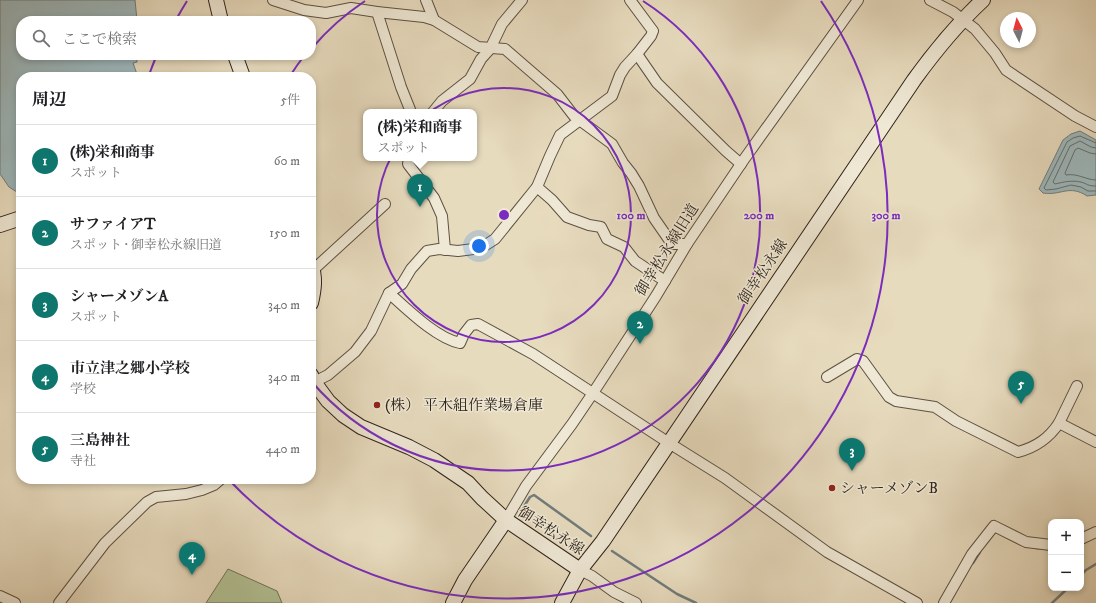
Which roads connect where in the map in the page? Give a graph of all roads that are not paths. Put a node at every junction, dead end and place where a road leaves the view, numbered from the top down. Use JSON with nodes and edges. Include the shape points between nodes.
{"nodes":[{"id":1,"x":216,"y":0,"type":"edge"},
{"id":2,"x":273,"y":0,"type":"edge"},
{"id":3,"x":426,"y":0,"type":"edge"},
{"id":4,"x":522,"y":0,"type":"edge"},
{"id":5,"x":630,"y":0,"type":"edge"},
{"id":6,"x":858,"y":0,"type":"edge"},
{"id":7,"x":930,"y":0,"type":"edge"},
{"id":8,"x":983,"y":0,"type":"edge"},
{"id":9,"x":351,"y":4,"type":"edge"},
{"id":10,"x":377,"y":12,"type":"junction"},
{"id":11,"x":220,"y":16,"type":"edge"},
{"id":12,"x":962,"y":19,"type":"junction"},
{"id":13,"x":434,"y":20,"type":"junction"},
{"id":14,"x":490,"y":49,"type":"junction"},
{"id":15,"x":637,"y":54,"type":"junction"},
{"id":16,"x":237,"y":60,"type":"edge"},
{"id":17,"x":241,"y":72,"type":"edge"},
{"id":18,"x":410,"y":109,"type":"edge"},
{"id":19,"x":435,"y":109,"type":"edge"},
{"id":20,"x":580,"y":120,"type":"junction"},
{"id":21,"x":1096,"y":127,"type":"edge"},
{"id":22,"x":408,"y":161,"type":"edge"},
{"id":23,"x":741,"y":164,"type":"junction"},
{"id":24,"x":537,"y":187,"type":"junction"},
{"id":25,"x":385,"y":204,"type":"dead end"},
{"id":26,"x":16,"y":220,"type":"edge"},
{"id":27,"x":0,"y":226,"type":"edge"},
{"id":28,"x":687,"y":244,"type":"junction"},
{"id":29,"x":445,"y":250,"type":"junction"},
{"id":30,"x":316,"y":264,"type":"edge"},
{"id":31,"x":665,"y":281,"type":"junction"},
{"id":32,"x":389,"y":293,"type":"junction"},
{"id":33,"x":827,"y":377,"type":"dead end"},
{"id":34,"x":316,"y":378,"type":"edge"},
{"id":35,"x":316,"y":383,"type":"edge"},
{"id":36,"x":1077,"y":386,"type":"dead end"},
{"id":37,"x":593,"y":393,"type":"junction"},
{"id":38,"x":1060,"y":423,"type":"junction"},
{"id":39,"x":1096,"y":442,"type":"edge"},
{"id":40,"x":669,"y":443,"type":"junction"},
{"id":41,"x":215,"y":484,"type":"edge"},
{"id":42,"x":506,"y":520,"type":"junction"},
{"id":43,"x":1048,"y":545,"type":"edge"},
{"id":44,"x":580,"y":570,"type":"junction"},
{"id":45,"x":0,"y":596,"type":"edge"},
{"id":46,"x":15,"y":603,"type":"edge"},
{"id":47,"x":59,"y":603,"type":"edge"},
{"id":48,"x":453,"y":603,"type":"edge"},
{"id":49,"x":562,"y":603,"type":"edge"},
{"id":50,"x":636,"y":603,"type":"edge"},
{"id":51,"x":917,"y":603,"type":"edge"},
{"id":52,"x":944,"y":603,"type":"edge"}],
"edges":[{"from":1,"to":11,"type":"main road"},
{"from":2,"to":9,"type":"street","via":[[304,10],[326,13]]},
{"from":3,"to":13,"type":"street"},
{"from":4,"to":14,"type":"street","via":[[502,24]]},
{"from":5,"to":15,"type":"street","via":[[653,31]]},
{"from":6,"to":23,"type":"street","name":"御幸松永線旧道"},
{"from":7,"to":12,"type":"street"},
{"from":8,"to":12,"type":"main road","name":"御幸松永線"},
{"from":9,"to":10,"type":"street"},
{"from":10,"to":13,"type":"street"},
{"from":10,"to":18,"type":"street"},
{"from":12,"to":21,"type":"street","via":[[975,29],[1006,70]]},
{"from":12,"to":40,"type":"main road","name":"御幸松永線","via":[[914,80]]},
{"from":13,"to":14,"type":"street","via":[[478,47]]},
{"from":14,"to":19,"type":"street","via":[[470,79]]},
{"from":14,"to":20,"type":"street","via":[[505,49],[557,94]]},
{"from":15,"to":20,"type":"street","via":[[620,75],[612,96]]},
{"from":15,"to":23,"type":"street","via":[[657,83]]},
{"from":16,"to":17,"type":"main road"},
{"from":20,"to":24,"type":"street","via":[[560,135]]},
{"from":20,"to":28,"type":"street","via":[[612,144],[639,186],[654,218],[672,244]]},
{"from":22,"to":29,"type":"street","via":[[408,164],[434,198],[442,216]]},
{"from":23,"to":28,"type":"street","name":"御幸松永線旧道"},
{"from":24,"to":29,"type":"street","via":[[495,239],[481,248]]},
{"from":24,"to":31,"type":"street","via":[[567,217],[602,227],[607,239],[624,247],[635,261]]},
{"from":25,"to":30,"type":"street"},
{"from":26,"to":27,"type":"main road"},
{"from":28,"to":31,"type":"street","name":"御幸松永線旧道"},
{"from":29,"to":32,"type":"street","via":[[427,251],[402,284]]},
{"from":31,"to":37,"type":"street","name":"御幸松永線旧道"},
{"from":32,"to":34,"type":"street","via":[[371,332],[355,352],[328,375]]},
{"from":32,"to":37,"type":"street","via":[[425,324],[453,341],[460,343],[471,325],[478,324],[533,354]]},
{"from":33,"to":38,"type":"street","via":[[857,359],[863,361],[889,397],[896,401],[935,407],[956,421],[1018,452],[1028,450],[1051,435]]},
{"from":35,"to":42,"type":"main road","via":[[328,401],[343,415],[361,427],[434,460],[468,483]]},
{"from":36,"to":38,"type":"street"},
{"from":37,"to":40,"type":"street"},
{"from":37,"to":42,"type":"street","name":"御幸松永線旧道","via":[[526,486]]},
{"from":38,"to":39,"type":"street"},
{"from":40,"to":44,"type":"main road","name":"御幸松永線"},
{"from":40,"to":51,"type":"street","via":[[725,478],[826,552]]},
{"from":41,"to":47,"type":"street","via":[[186,494],[156,497],[147,502],[105,543]]},
{"from":42,"to":44,"type":"main road","name":"御幸松永線"},
{"from":42,"to":48,"type":"main road","name":"御幸松永線","via":[[465,580]]},
{"from":43,"to":52,"type":"street","via":[[1026,542],[994,526],[972,554]]},
{"from":44,"to":49,"type":"main road","name":"御幸松永線"},
{"from":44,"to":50,"type":"street"},
{"from":45,"to":46,"type":"street"}]}
